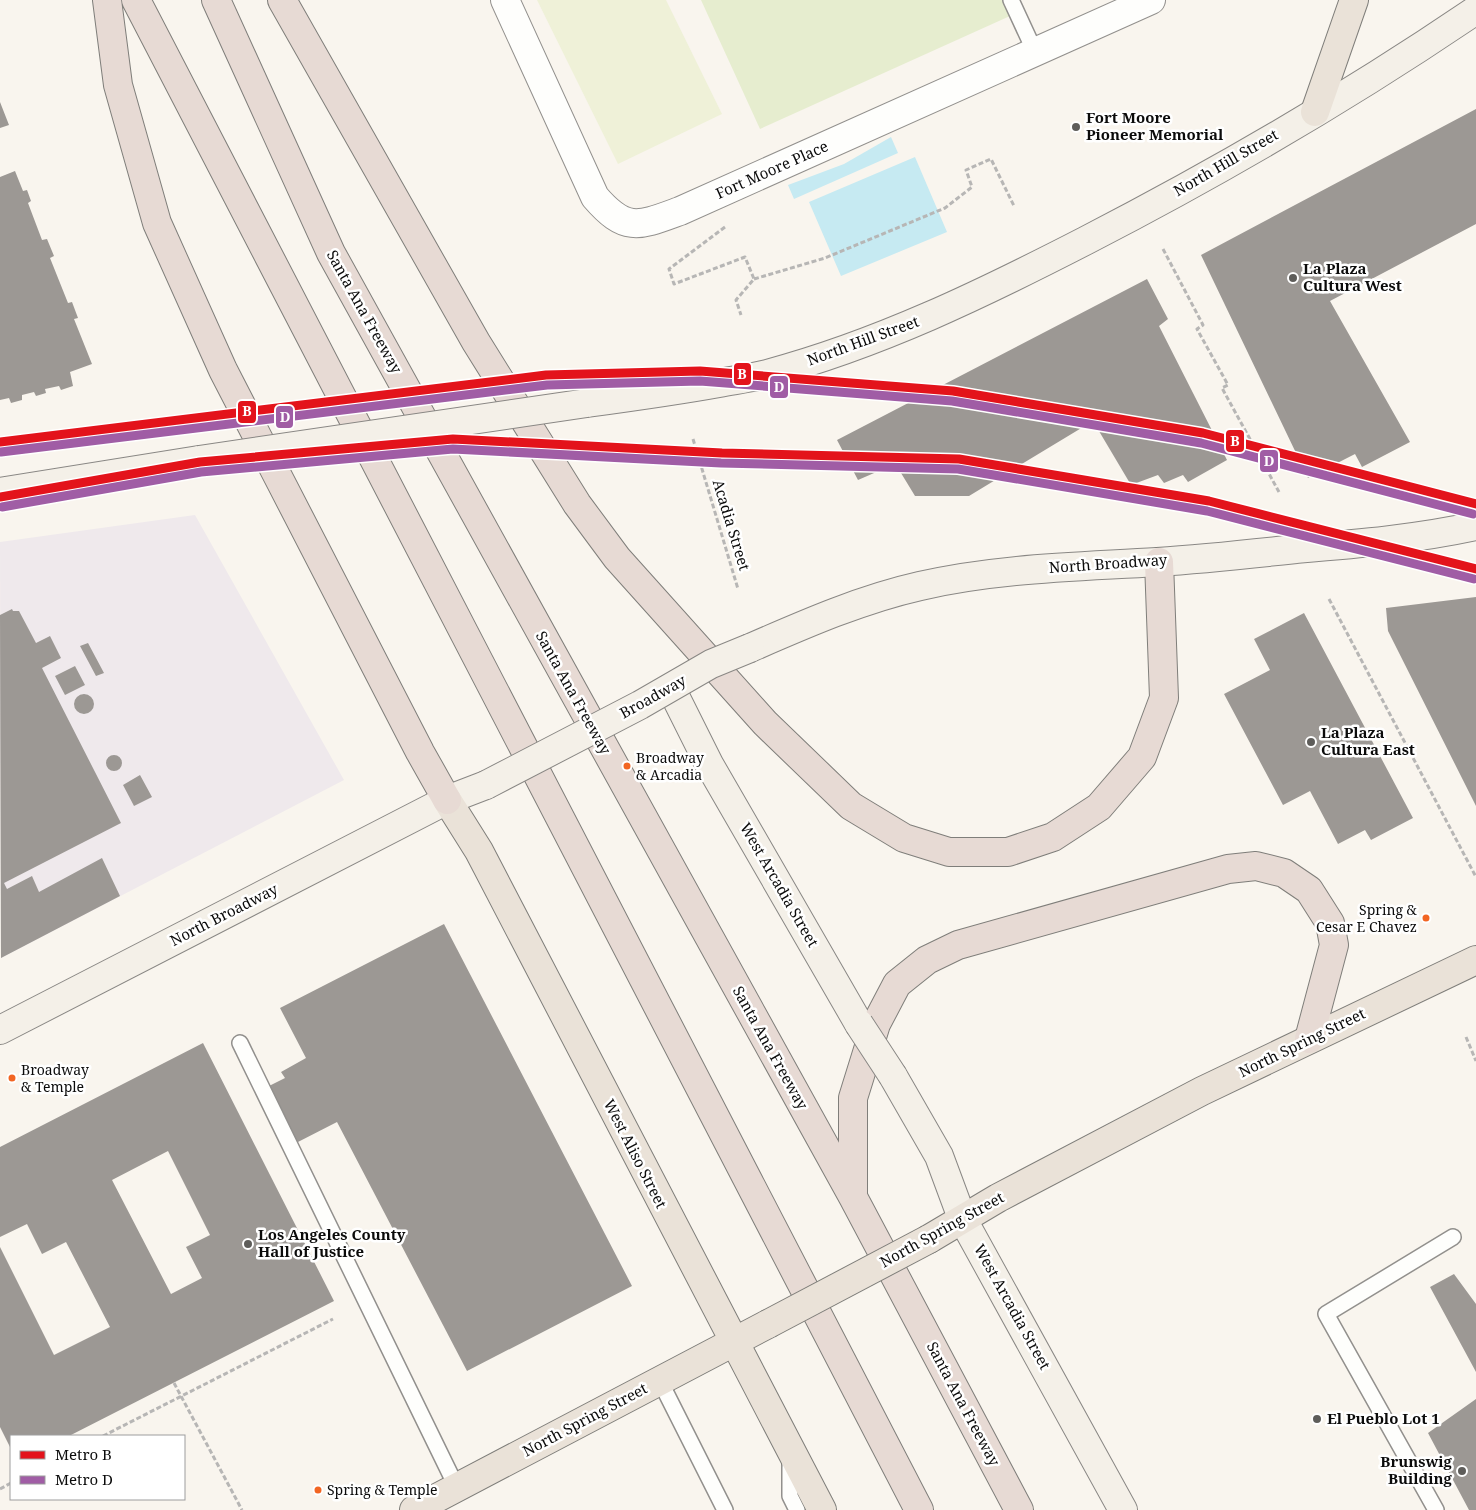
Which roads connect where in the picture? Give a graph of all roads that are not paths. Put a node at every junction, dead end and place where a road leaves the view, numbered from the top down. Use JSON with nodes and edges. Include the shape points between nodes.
{"nodes":[{"id":1,"x":107,"y":0,"type":"edge"},
{"id":2,"x":136,"y":0,"type":"edge"},
{"id":3,"x":216,"y":0,"type":"edge"},
{"id":4,"x":282,"y":0,"type":"edge"},
{"id":5,"x":505,"y":0,"type":"edge"},
{"id":6,"x":1011,"y":0,"type":"edge"},
{"id":7,"x":1151,"y":0,"type":"edge"},
{"id":8,"x":1354,"y":0,"type":"edge"},
{"id":9,"x":1476,"y":10,"type":"edge"},
{"id":10,"x":1035,"y":52,"type":"junction"},
{"id":11,"x":1315,"y":112,"type":"junction"},
{"id":12,"x":0,"y":492,"type":"edge"},
{"id":13,"x":1476,"y":526,"type":"edge"},
{"id":14,"x":1159,"y":562,"type":"junction"},
{"id":15,"x":750,"y":648,"type":"joint"},
{"id":16,"x":671,"y":688,"type":"junction"},
{"id":17,"x":448,"y":800,"type":"junction"},
{"id":18,"x":1476,"y":960,"type":"edge"},
{"id":19,"x":0,"y":1030,"type":"edge"},
{"id":20,"x":1309,"y":1039,"type":"junction"},
{"id":21,"x":240,"y":1043,"type":"dead end"},
{"id":22,"x":853,"y":1198,"type":"junction"},
{"id":23,"x":962,"y":1218,"type":"junction"},
{"id":24,"x":1453,"y":1237,"type":"dead end"},
{"id":25,"x":734,"y":1341,"type":"junction"},
{"id":26,"x":660,"y":1381,"type":"junction"},
{"id":27,"x":884,"y":1444,"type":"junction"},
{"id":28,"x":790,"y":1452,"type":"junction"},
{"id":29,"x":457,"y":1488,"type":"junction"},
{"id":30,"x":414,"y":1510,"type":"edge"},
{"id":31,"x":725,"y":1510,"type":"edge"},
{"id":32,"x":797,"y":1510,"type":"edge"},
{"id":33,"x":822,"y":1510,"type":"edge"},
{"id":34,"x":898,"y":1510,"type":"edge"},
{"id":35,"x":919,"y":1510,"type":"edge"},
{"id":36,"x":1020,"y":1510,"type":"edge"},
{"id":37,"x":1123,"y":1510,"type":"edge"},
{"id":38,"x":1436,"y":1510,"type":"edge"}],
"edges":[{"from":1,"to":17,"type":"highway","via":[[118,84],[157,223],[230,385]]},
{"from":2,"to":27,"type":"highway"},
{"from":3,"to":22,"type":"highway","name":"Santa Ana Freeway","via":[[331,254]]},
{"from":4,"to":14,"type":"highway","via":[[476,342],[577,504],[617,558],[758,716],[851,806],[904,838],[949,852],[1008,852],[1054,837],[1099,807],[1142,757],[1164,698]]},
{"from":5,"to":10,"type":"street","name":"Fort Moore Place","via":[[595,197],[608,212],[630,224],[645,224],[680,211]]},
{"from":6,"to":10,"type":"lane"},
{"from":7,"to":10,"type":"street","name":"Fort Moore Place"},
{"from":8,"to":11,"type":"main road"},
{"from":9,"to":11,"type":"main road","name":"North Hill Street"},
{"from":11,"to":12,"type":"main road","name":"North Hill Street","bridge":true,"via":[[1144,211],[978,296],[896,331],[765,375]]},
{"from":13,"to":14,"type":"main road","name":"North Broadway","via":[[1381,542]]},
{"from":14,"to":15,"type":"main road","name":"North Broadway","via":[[1001,572],[919,586],[814,620]]},
{"from":15,"to":16,"type":"main road","name":"Broadway","bridge":true,"via":[[711,664]]},
{"from":16,"to":17,"type":"main road","name":"Broadway","bridge":true,"via":[[486,785]]},
{"from":16,"to":23,"type":"main road","name":"West Arcadia Street","bridge":true,"via":[[704,754],[939,1156]]},
{"from":17,"to":19,"type":"main road","name":"North Broadway"},
{"from":17,"to":25,"type":"main road","name":"West Aliso Street","via":[[480,851]]},
{"from":18,"to":20,"type":"main road","name":"North Spring Street"},
{"from":20,"to":22,"type":"highway","via":[[1334,945],[1330,924],[1309,890],[1284,873],[1256,866],[1228,869],[958,945],[927,960],[897,984],[876,1024],[852,1098]]},
{"from":20,"to":23,"type":"main road","name":"North Spring Street","via":[[1202,1091]]},
{"from":21,"to":29,"type":"lane"},
{"from":22,"to":36,"type":"highway","name":"Santa Ana Freeway"},
{"from":23,"to":25,"type":"main road","name":"North Spring Street","bridge":true,"via":[[929,1239]]},
{"from":23,"to":37,"type":"main road","name":"West Arcadia Street"},
{"from":24,"to":38,"type":"lane","via":[[1326,1314]]},
{"from":25,"to":26,"type":"main road","name":"North Spring Street"},
{"from":25,"to":28,"type":"main road","name":"West Aliso Street"},
{"from":26,"to":29,"type":"main road","name":"North Spring Street"},
{"from":26,"to":31,"type":"lane"},
{"from":27,"to":34,"type":"highway"},
{"from":27,"to":35,"type":"highway"},
{"from":28,"to":32,"type":"lane","via":[[790,1496]]},
{"from":28,"to":33,"type":"main road","name":"West Aliso Street"},
{"from":29,"to":30,"type":"main road","name":"North Spring Street"}]}
